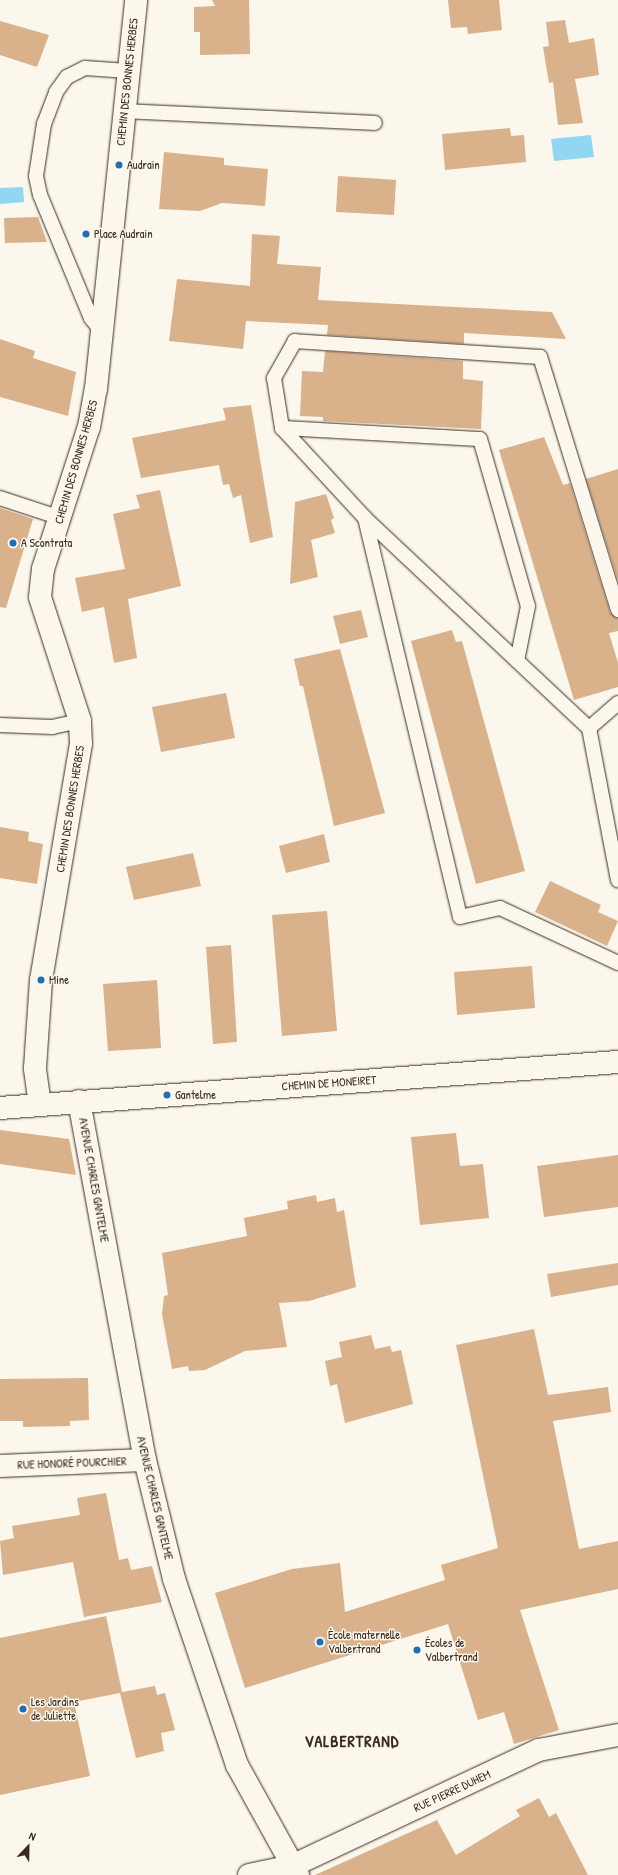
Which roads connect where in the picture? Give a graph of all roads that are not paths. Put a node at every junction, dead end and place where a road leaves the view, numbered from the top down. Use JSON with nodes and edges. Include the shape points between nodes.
{"nodes":[{"id":1,"x":136,"y":0,"type":"edge"},
{"id":2,"x":128,"y":71,"type":"junction"},
{"id":3,"x":124,"y":110,"type":"junction"},
{"id":4,"x":375,"y":123,"type":"dead end"},
{"id":5,"x":102,"y":332,"type":"junction"},
{"id":6,"x":282,"y":428,"type":"junction"},
{"id":7,"x":0,"y":498,"type":"edge"},
{"id":8,"x":61,"y":518,"type":"junction"},
{"id":9,"x":364,"y":518,"type":"junction"},
{"id":10,"x":618,"y":610,"type":"edge"},
{"id":11,"x":517,"y":661,"type":"junction"},
{"id":12,"x":618,"y":703,"type":"edge"},
{"id":13,"x":80,"y":721,"type":"junction"},
{"id":14,"x":0,"y":725,"type":"edge"},
{"id":15,"x":589,"y":728,"type":"junction"},
{"id":16,"x":618,"y":880,"type":"edge"},
{"id":17,"x":618,"y":963,"type":"edge"},
{"id":18,"x":618,"y":1062,"type":"edge"},
{"id":19,"x":79,"y":1101,"type":"junction"},
{"id":20,"x":40,"y":1104,"type":"junction"},
{"id":21,"x":0,"y":1108,"type":"edge"},
{"id":22,"x":145,"y":1460,"type":"junction"},
{"id":23,"x":0,"y":1466,"type":"edge"},
{"id":24,"x":618,"y":1735,"type":"edge"},
{"id":25,"x":295,"y":1870,"type":"edge"},
{"id":26,"x":249,"y":1875,"type":"edge"}],
"edges":[{"from":1,"to":2,"type":"street","name":"CHEMIN DES BONNES HERBES"},
{"from":2,"to":3,"type":"street","name":"CHEMIN DES BONNES HERBES"},
{"from":2,"to":5,"type":"lane","via":[[84,68],[67,77],[56,92],[44,124],[36,176],[40,195],[91,318]]},
{"from":3,"to":4,"type":"lane"},
{"from":3,"to":5,"type":"street","name":"CHEMIN DES BONNES HERBES"},
{"from":5,"to":8,"type":"street","name":"CHEMIN DES BONNES HERBES","via":[[88,426]]},
{"from":6,"to":9,"type":"lane"},
{"from":6,"to":10,"type":"lane","via":[[274,378],[295,341],[540,357]]},
{"from":6,"to":11,"type":"lane","via":[[480,439],[528,606]]},
{"from":7,"to":8,"type":"lane"},
{"from":8,"to":13,"type":"street","name":"CHEMIN DES BONNES HERBES","via":[[43,569],[40,597]]},
{"from":9,"to":11,"type":"lane"},
{"from":9,"to":17,"type":"lane","via":[[460,917],[500,908]]},
{"from":11,"to":15,"type":"lane"},
{"from":12,"to":15,"type":"lane"},
{"from":13,"to":14,"type":"lane","via":[[52,727]]},
{"from":13,"to":20,"type":"street","name":"CHEMIN DES BONNES HERBES","via":[[78,770],[41,980],[35,1068]]},
{"from":15,"to":16,"type":"lane"},
{"from":18,"to":19,"type":"street","name":"CHEMIN DE MONEIRET"},
{"from":19,"to":20,"type":"street","name":"CHEMIN DE MONEIRET"},
{"from":19,"to":22,"type":"street","name":"AVENUE CHARLES GANTELME"},
{"from":20,"to":21,"type":"street","name":"CHEMIN DE MONEIRET"},
{"from":22,"to":23,"type":"street","name":"RUE HONORÉ POURCHIER"},
{"from":22,"to":25,"type":"street","name":"AVENUE CHARLES GANTELME","via":[[174,1579],[216,1708],[237,1765]]},
{"from":24,"to":25,"type":"street","name":"RUE PIERRE DUHEM","via":[[539,1750]]},
{"from":25,"to":26,"type":"street","name":"RUE PIERRE DUHEM"}]}
